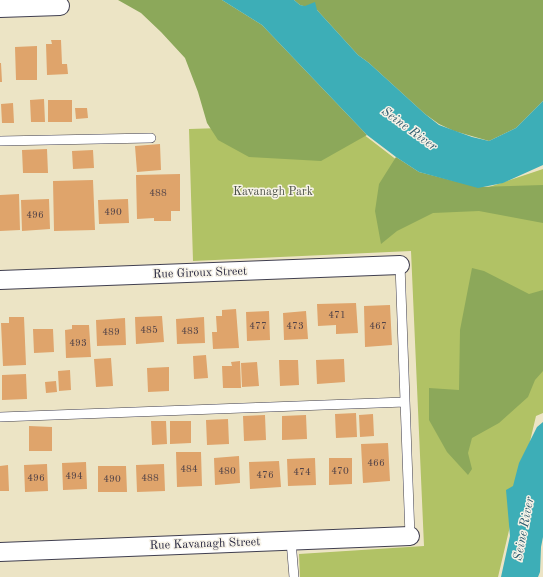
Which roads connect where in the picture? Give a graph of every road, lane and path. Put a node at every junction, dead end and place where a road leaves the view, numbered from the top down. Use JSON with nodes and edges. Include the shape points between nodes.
{"nodes":[{"id":1,"x":60,"y":6,"type":"dead end"},
{"id":2,"x":0,"y":8,"type":"edge"},
{"id":3,"x":151,"y":138,"type":"dead end"},
{"id":4,"x":0,"y":141,"type":"edge"},
{"id":5,"x":400,"y":265,"type":"joint"},
{"id":6,"x":0,"y":280,"type":"edge"},
{"id":7,"x":405,"y":402,"type":"junction"},
{"id":8,"x":0,"y":417,"type":"edge"},
{"id":9,"x":410,"y":536,"type":"joint"},
{"id":10,"x":291,"y":541,"type":"junction"},
{"id":11,"x":0,"y":552,"type":"edge"},
{"id":12,"x":294,"y":577,"type":"edge"}],
"edges":[{"from":1,"to":2,"type":"street"},
{"from":3,"to":4,"type":"lane"},
{"from":5,"to":6,"type":"street","name":"Rue Giroux Street"},
{"from":5,"to":7,"type":"lane"},
{"from":7,"to":8,"type":"lane"},
{"from":7,"to":9,"type":"lane"},
{"from":9,"to":10,"type":"street","name":"Rue Kavanagh Street"},
{"from":10,"to":11,"type":"street","name":"Rue Kavanagh Street"},
{"from":10,"to":12,"type":"lane"}]}
